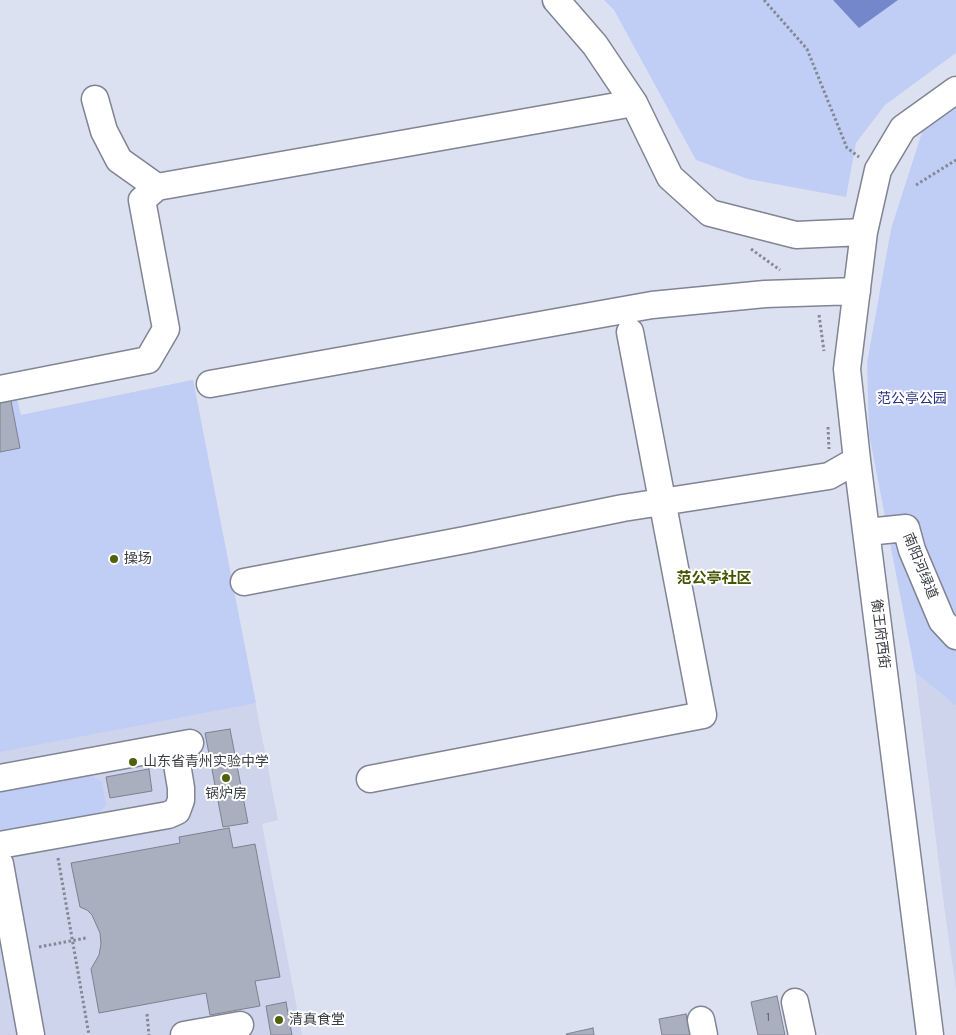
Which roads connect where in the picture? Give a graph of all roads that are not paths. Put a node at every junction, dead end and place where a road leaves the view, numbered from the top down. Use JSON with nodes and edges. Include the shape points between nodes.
{"nodes":[{"id":1,"x":556,"y":0,"type":"edge"},
{"id":2,"x":956,"y":90,"type":"edge"},
{"id":3,"x":95,"y":99,"type":"dead end"},
{"id":4,"x":634,"y":103,"type":"junction"},
{"id":5,"x":157,"y":187,"type":"junction"},
{"id":6,"x":864,"y":232,"type":"junction"},
{"id":7,"x":857,"y":291,"type":"junction"},
{"id":8,"x":630,"y":332,"type":"dead end"},
{"id":9,"x":210,"y":384,"type":"dead end"},
{"id":10,"x":0,"y":389,"type":"edge"},
{"id":11,"x":857,"y":460,"type":"junction"},
{"id":12,"x":662,"y":502,"type":"junction"},
{"id":13,"x":867,"y":532,"type":"junction"},
{"id":14,"x":244,"y":582,"type":"dead end"},
{"id":15,"x":956,"y":636,"type":"edge"},
{"id":16,"x":0,"y":778,"type":"edge"},
{"id":17,"x":370,"y":779,"type":"dead end"},
{"id":18,"x":0,"y":845,"type":"edge"},
{"id":19,"x":0,"y":864,"type":"edge"},
{"id":20,"x":8,"y":953,"type":"edge"},
{"id":21,"x":795,"y":1002,"type":"dead end"},
{"id":22,"x":240,"y":1025,"type":"dead end"},
{"id":23,"x":31,"y":1035,"type":"edge"},
{"id":24,"x":184,"y":1035,"type":"edge"},
{"id":25,"x":802,"y":1035,"type":"edge"},
{"id":26,"x":930,"y":1035,"type":"edge"}],
"edges":[{"from":1,"to":4,"type":"street","via":[[595,45]]},
{"from":2,"to":6,"type":"street","name":"衡王府西街","via":[[903,128],[878,170]]},
{"from":3,"to":5,"type":"street","via":[[104,131],[119,160]]},
{"from":4,"to":5,"type":"street"},
{"from":4,"to":6,"type":"street","via":[[670,176],[710,214],[796,235]]},
{"from":5,"to":10,"type":"street","via":[[142,200],[166,329],[148,360]]},
{"from":6,"to":7,"type":"street","name":"衡王府西街"},
{"from":7,"to":9,"type":"street","via":[[765,294],[652,304]]},
{"from":7,"to":11,"type":"street","name":"衡王府西街","via":[[847,369]]},
{"from":8,"to":12,"type":"street"},
{"from":11,"to":12,"type":"street","via":[[829,476]]},
{"from":11,"to":13,"type":"street","name":"衡王府西街"},
{"from":12,"to":14,"type":"street"},
{"from":12,"to":17,"type":"street","via":[[703,715]]},
{"from":13,"to":15,"type":"street","name":"南阳河绿道","via":[[906,528],[942,621]]},
{"from":13,"to":26,"type":"street","name":"衡王府西街"},
{"from":16,"to":18,"type":"street","via":[[182,744],[181,800],[177,811]]},
{"from":19,"to":20,"type":"street"},
{"from":20,"to":23,"type":"street"},
{"from":21,"to":25,"type":"street"},
{"from":22,"to":24,"type":"street"}]}
